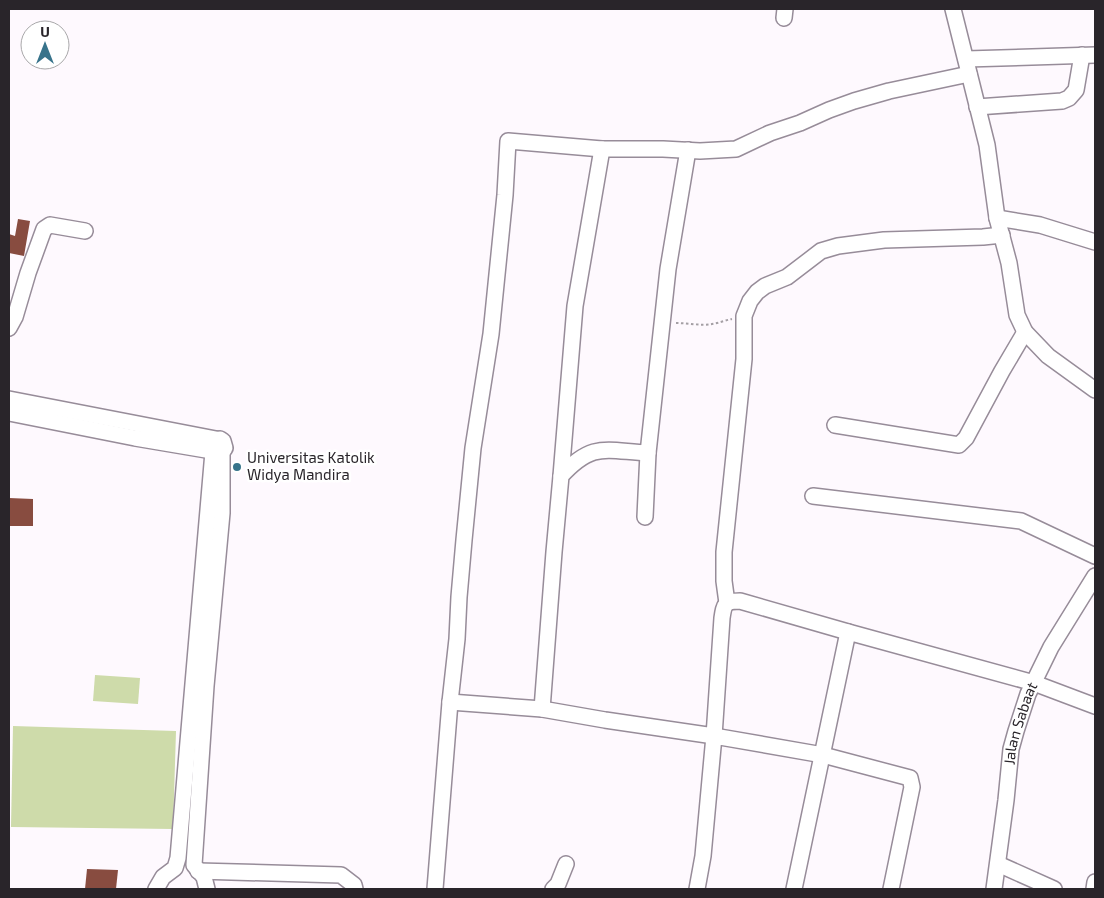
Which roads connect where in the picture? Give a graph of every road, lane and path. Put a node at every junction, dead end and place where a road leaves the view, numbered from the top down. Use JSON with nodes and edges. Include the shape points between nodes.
{"nodes":[{"id":1,"x":953,"y":9,"type":"edge"},
{"id":2,"x":1089,"y":55,"type":"edge"},
{"id":3,"x":966,"y":59,"type":"junction"},
{"id":4,"x":970,"y":74,"type":"junction"},
{"id":5,"x":977,"y":107,"type":"junction"},
{"id":6,"x":602,"y":149,"type":"junction"},
{"id":7,"x":688,"y":150,"type":"junction"},
{"id":8,"x":997,"y":218,"type":"junction"},
{"id":9,"x":85,"y":231,"type":"dead end"},
{"id":10,"x":1002,"y":235,"type":"junction"},
{"id":11,"x":1095,"y":242,"type":"edge"},
{"id":12,"x":744,"y":316,"type":"junction"},
{"id":13,"x":663,"y":321,"type":"junction"},
{"id":14,"x":9,"y":328,"type":"edge"},
{"id":15,"x":1025,"y":332,"type":"junction"},
{"id":16,"x":1095,"y":390,"type":"edge"},
{"id":17,"x":9,"y":399,"type":"edge"},
{"id":18,"x":9,"y":413,"type":"edge"},
{"id":19,"x":835,"y":425,"type":"dead end"},
{"id":20,"x":216,"y":448,"type":"junction"},
{"id":21,"x":648,"y":453,"type":"junction"},
{"id":22,"x":561,"y":476,"type":"junction"},
{"id":23,"x":813,"y":496,"type":"dead end"},
{"id":24,"x":645,"y":518,"type":"dead end"},
{"id":25,"x":1095,"y":556,"type":"edge"},
{"id":26,"x":1094,"y":580,"type":"edge"},
{"id":27,"x":726,"y":603,"type":"junction"},
{"id":28,"x":848,"y":632,"type":"junction"},
{"id":29,"x":1034,"y":683,"type":"junction"},
{"id":30,"x":450,"y":702,"type":"junction"},
{"id":31,"x":1095,"y":706,"type":"edge"},
{"id":32,"x":542,"y":709,"type":"junction"},
{"id":33,"x":714,"y":736,"type":"junction"},
{"id":34,"x":823,"y":755,"type":"junction"},
{"id":35,"x":566,"y":864,"type":"dead end"},
{"id":36,"x":998,"y":864,"type":"junction"},
{"id":37,"x":198,"y":870,"type":"junction"},
{"id":38,"x":1095,"y":882,"type":"edge"},
{"id":39,"x":156,"y":889,"type":"edge"},
{"id":40,"x":207,"y":889,"type":"edge"},
{"id":41,"x":355,"y":889,"type":"edge"},
{"id":42,"x":438,"y":889,"type":"edge"},
{"id":43,"x":553,"y":889,"type":"edge"},
{"id":44,"x":698,"y":889,"type":"edge"},
{"id":45,"x":794,"y":889,"type":"edge"},
{"id":46,"x":891,"y":889,"type":"edge"},
{"id":47,"x":994,"y":889,"type":"edge"},
{"id":48,"x":1054,"y":889,"type":"edge"},
{"id":49,"x":1094,"y":889,"type":"edge"}],
"edges":[{"from":1,"to":3,"type":"street"},
{"from":2,"to":3,"type":"street"},
{"from":2,"to":5,"type":"street","via":[[1076,90],[1069,98]]},
{"from":3,"to":4,"type":"street"},
{"from":4,"to":5,"type":"street"},
{"from":4,"to":7,"type":"street","via":[[854,101],[736,149]]},
{"from":5,"to":8,"type":"street","via":[[990,161]]},
{"from":6,"to":7,"type":"street"},
{"from":6,"to":22,"type":"street","via":[[575,306]]},
{"from":6,"to":30,"type":"street","via":[[508,140],[491,334],[472,458]]},
{"from":7,"to":13,"type":"street","via":[[668,269]]},
{"from":8,"to":10,"type":"street"},
{"from":8,"to":11,"type":"street","via":[[1040,225]]},
{"from":9,"to":14,"type":"street","via":[[50,225],[44,229]]},
{"from":10,"to":12,"type":"street","via":[[884,240],[821,251],[787,277],[757,292]]},
{"from":10,"to":15,"type":"street","via":[[1014,303]]},
{"from":12,"to":13,"type":"path","via":[[701,325]]},
{"from":12,"to":27,"type":"street","via":[[744,359],[724,552]]},
{"from":13,"to":21,"type":"street"},
{"from":15,"to":16,"type":"street","via":[[1048,356]]},
{"from":15,"to":19,"type":"street","via":[[966,438],[959,445]]},
{"from":17,"to":20,"type":"street"},
{"from":18,"to":20,"type":"street","via":[[135,438]]},
{"from":20,"to":37,"type":"street","via":[[222,513],[206,678],[194,865]]},
{"from":20,"to":39,"type":"street","via":[[178,858],[175,868],[163,877]]},
{"from":21,"to":22,"type":"street","via":[[599,450],[579,458]]},
{"from":21,"to":24,"type":"street"},
{"from":22,"to":32,"type":"street"},
{"from":23,"to":25,"type":"street","via":[[1021,521]]},
{"from":26,"to":29,"type":"street","name":"Jalan Sabaat","via":[[1051,647]]},
{"from":27,"to":28,"type":"street","via":[[740,601]]},
{"from":27,"to":33,"type":"street","via":[[722,618]]},
{"from":28,"to":29,"type":"street"},
{"from":28,"to":34,"type":"street"},
{"from":29,"to":31,"type":"street"},
{"from":29,"to":36,"type":"street","name":"Jalan Sabaat","via":[[1011,749]]},
{"from":30,"to":32,"type":"street"},
{"from":30,"to":42,"type":"street"},
{"from":32,"to":33,"type":"street"},
{"from":33,"to":34,"type":"street"},
{"from":33,"to":44,"type":"street"},
{"from":34,"to":45,"type":"street"},
{"from":34,"to":46,"type":"street","via":[[906,776],[912,781]]},
{"from":35,"to":43,"type":"street"},
{"from":36,"to":47,"type":"street","name":"Jalan Sabaat"},
{"from":36,"to":48,"type":"street"},
{"from":37,"to":40,"type":"street"},
{"from":37,"to":41,"type":"street","via":[[341,875]]},
{"from":38,"to":49,"type":"street"}]}
